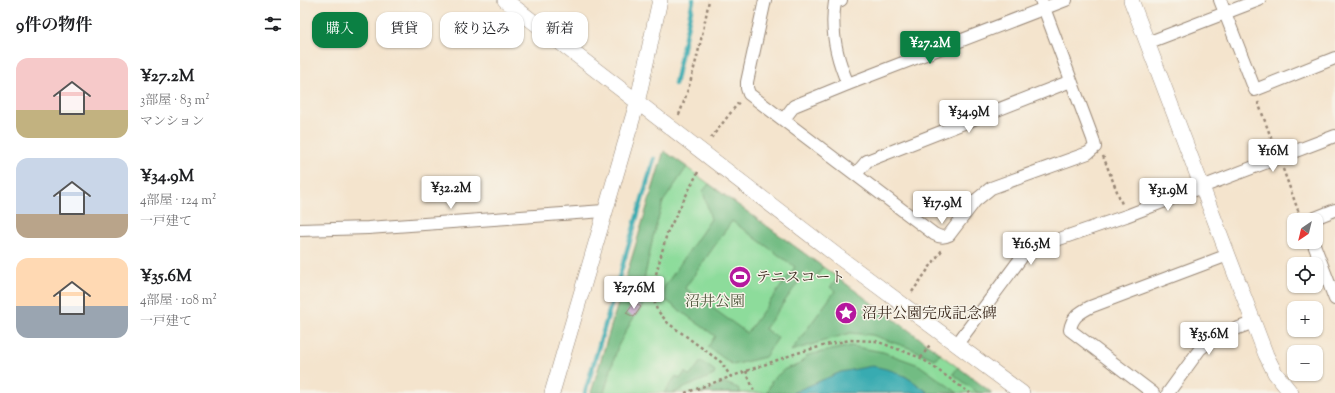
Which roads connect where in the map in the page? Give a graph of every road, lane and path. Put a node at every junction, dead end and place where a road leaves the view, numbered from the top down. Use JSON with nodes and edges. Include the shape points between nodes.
{"nodes":[{"id":1,"x":505,"y":0,"type":"edge"},
{"id":2,"x":660,"y":0,"type":"edge"},
{"id":3,"x":709,"y":0,"type":"edge"},
{"id":4,"x":765,"y":0,"type":"edge"},
{"id":5,"x":841,"y":0,"type":"edge"},
{"id":6,"x":1066,"y":0,"type":"edge"},
{"id":7,"x":1131,"y":0,"type":"edge"},
{"id":8,"x":1220,"y":0,"type":"edge"},
{"id":9,"x":1259,"y":0,"type":"edge"},
{"id":10,"x":1043,"y":4,"type":"edge"},
{"id":11,"x":1225,"y":13,"type":"junction"},
{"id":12,"x":1147,"y":43,"type":"junction"},
{"id":13,"x":1335,"y":58,"type":"edge"},
{"id":14,"x":1072,"y":81,"type":"junction"},
{"id":15,"x":848,"y":84,"type":"junction"},
{"id":16,"x":1255,"y":90,"type":"junction"},
{"id":17,"x":749,"y":94,"type":"junction"},
{"id":18,"x":637,"y":103,"type":"junction"},
{"id":19,"x":679,"y":115,"type":"dead end"},
{"id":20,"x":784,"y":119,"type":"junction"},
{"id":21,"x":1335,"y":136,"type":"edge"},
{"id":22,"x":711,"y":138,"type":"dead end"},
{"id":23,"x":1095,"y":148,"type":"junction"},
{"id":24,"x":1275,"y":149,"type":"dead end"},
{"id":25,"x":1281,"y":165,"type":"dead end"},
{"id":26,"x":698,"y":172,"type":"dead end"},
{"id":27,"x":856,"y":174,"type":"junction"},
{"id":28,"x":1201,"y":186,"type":"junction"},
{"id":29,"x":1335,"y":210,"type":"edge"},
{"id":30,"x":604,"y":211,"type":"junction"},
{"id":31,"x":1299,"y":213,"type":"edge"},
{"id":32,"x":1323,"y":214,"type":"edge"},
{"id":33,"x":1126,"y":216,"type":"junction"},
{"id":34,"x":300,"y":230,"type":"edge"},
{"id":35,"x":945,"y":237,"type":"junction"},
{"id":36,"x":1316,"y":249,"type":"edge"},
{"id":37,"x":1228,"y":255,"type":"junction"},
{"id":38,"x":912,"y":292,"type":"dead end"},
{"id":39,"x":1335,"y":299,"type":"edge"},
{"id":40,"x":1254,"y":322,"type":"junction"},
{"id":41,"x":931,"y":343,"type":"dead end"},
{"id":42,"x":957,"y":344,"type":"junction"},
{"id":43,"x":921,"y":358,"type":"junction"},
{"id":44,"x":746,"y":371,"type":"junction"},
{"id":45,"x":731,"y":376,"type":"junction"},
{"id":46,"x":552,"y":393,"type":"edge"},
{"id":47,"x":685,"y":393,"type":"edge"},
{"id":48,"x":755,"y":393,"type":"edge"},
{"id":49,"x":970,"y":393,"type":"edge"},
{"id":50,"x":1022,"y":393,"type":"edge"},
{"id":51,"x":1153,"y":393,"type":"edge"},
{"id":52,"x":1168,"y":393,"type":"edge"},
{"id":53,"x":1291,"y":393,"type":"edge"}],
"edges":[{"from":1,"to":18,"type":"street"},
{"from":2,"to":18,"type":"street"},
{"from":3,"to":19,"type":"path","via":[[689,85]]},
{"from":4,"to":17,"type":"street","via":[[747,82]]},
{"from":5,"to":15,"type":"street","via":[[835,2],[833,13],[835,46]]},
{"from":6,"to":10,"type":"street"},
{"from":7,"to":12,"type":"street"},
{"from":8,"to":11,"type":"street"},
{"from":9,"to":11,"type":"street"},
{"from":10,"to":14,"type":"street"},
{"from":10,"to":15,"type":"street"},
{"from":11,"to":12,"type":"street"},
{"from":11,"to":16,"type":"street"},
{"from":12,"to":28,"type":"street"},
{"from":13,"to":16,"type":"street"},
{"from":14,"to":23,"type":"street"},
{"from":14,"to":27,"type":"street","via":[[868,161]]},
{"from":15,"to":20,"type":"street","via":[[794,106]]},
{"from":16,"to":24,"type":"path"},
{"from":17,"to":20,"type":"street"},
{"from":17,"to":22,"type":"path","via":[[741,99]]},
{"from":18,"to":30,"type":"street"},
{"from":18,"to":42,"type":"street"},
{"from":20,"to":27,"type":"street"},
{"from":21,"to":28,"type":"street"},
{"from":23,"to":33,"type":"path","via":[[1103,154]]},
{"from":23,"to":35,"type":"street","via":[[1088,153],[992,188],[975,200]]},
{"from":25,"to":31,"type":"path"},
{"from":26,"to":45,"type":"path","via":[[667,233],[656,278],[655,304],[668,323],[721,362]]},
{"from":27,"to":35,"type":"street","via":[[938,237]]},
{"from":28,"to":33,"type":"street"},
{"from":28,"to":37,"type":"street"},
{"from":29,"to":32,"type":"street"},
{"from":30,"to":34,"type":"street","via":[[368,228]]},
{"from":30,"to":46,"type":"street"},
{"from":33,"to":42,"type":"street","via":[[1038,246],[1024,254]]},
{"from":35,"to":38,"type":"path","via":[[943,248]]},
{"from":36,"to":39,"type":"street"},
{"from":37,"to":40,"type":"street"},
{"from":37,"to":51,"type":"street","via":[[1090,306],[1071,321],[1070,330]]},
{"from":40,"to":52,"type":"street","via":[[1215,337],[1200,349]]},
{"from":40,"to":53,"type":"street","via":[[1275,373]]},
{"from":41,"to":43,"type":"path"},
{"from":42,"to":50,"type":"street"},
{"from":43,"to":44,"type":"path","via":[[876,341],[850,340],[797,353]]},
{"from":43,"to":49,"type":"path"},
{"from":44,"to":45,"type":"path"},
{"from":44,"to":48,"type":"path"},
{"from":45,"to":47,"type":"path"}]}
